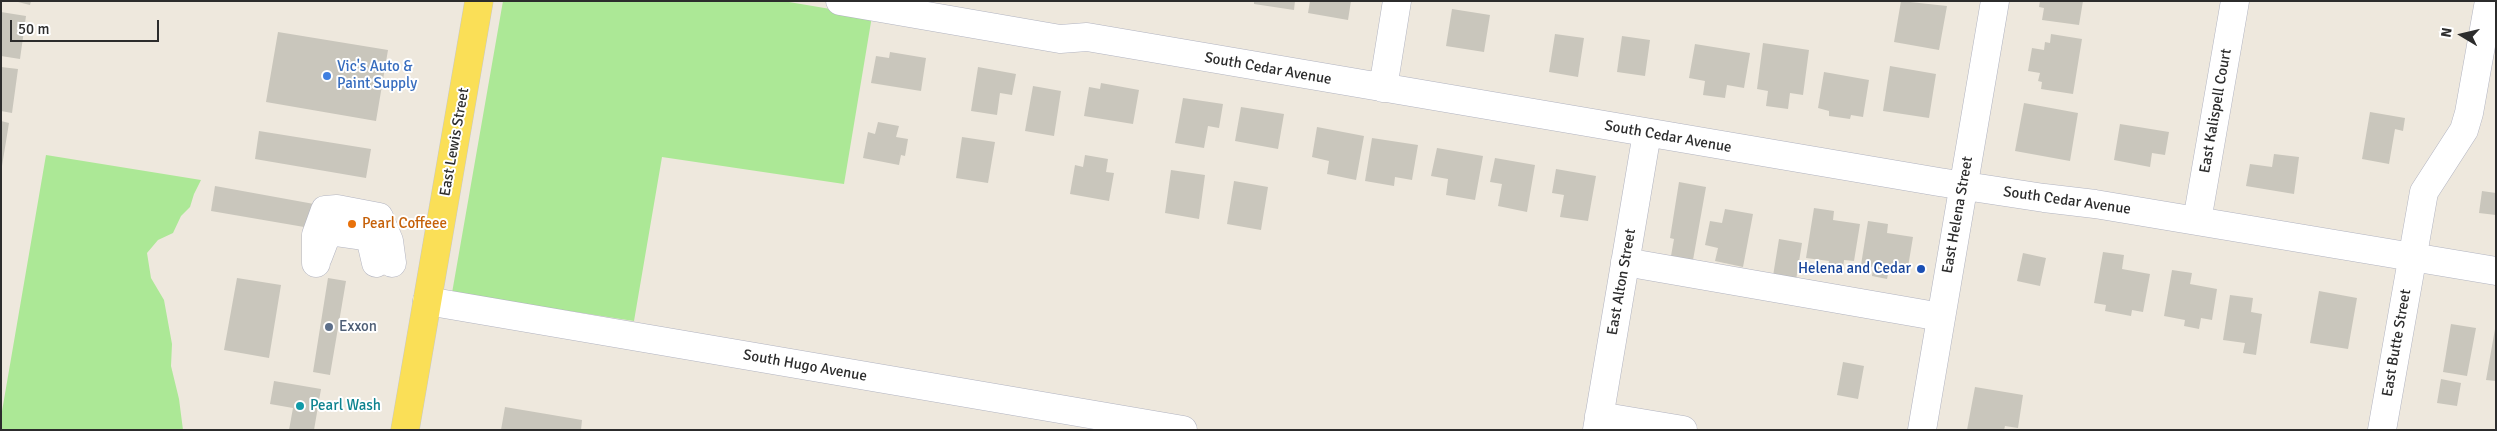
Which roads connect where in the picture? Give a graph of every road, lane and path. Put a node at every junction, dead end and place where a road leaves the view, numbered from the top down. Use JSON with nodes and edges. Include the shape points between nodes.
{"nodes":[{"id":1,"x":479,"y":1,"type":"edge"},
{"id":2,"x":840,"y":1,"type":"edge"},
{"id":3,"x":1397,"y":1,"type":"edge"},
{"id":4,"x":1996,"y":1,"type":"edge"},
{"id":5,"x":2235,"y":1,"type":"edge"},
{"id":6,"x":2489,"y":1,"type":"edge"},
{"id":7,"x":1383,"y":88,"type":"junction"},
{"id":8,"x":1647,"y":133,"type":"junction"},
{"id":9,"x":1963,"y":186,"type":"junction"},
{"id":10,"x":2197,"y":221,"type":"junction"},
{"id":11,"x":2412,"y":257,"type":"junction"},
{"id":12,"x":1625,"y":262,"type":"junction"},
{"id":13,"x":2496,"y":271,"type":"edge"},
{"id":14,"x":427,"y":302,"type":"junction"},
{"id":15,"x":1941,"y":317,"type":"junction"},
{"id":16,"x":1598,"y":423,"type":"edge"},
{"id":17,"x":404,"y":430,"type":"edge"},
{"id":18,"x":1183,"y":430,"type":"edge"},
{"id":19,"x":1683,"y":430,"type":"edge"},
{"id":20,"x":1922,"y":430,"type":"edge"},
{"id":21,"x":2382,"y":430,"type":"edge"}],
"edges":[{"from":1,"to":14,"type":"main road","name":"East Lewis Street"},
{"from":2,"to":7,"type":"street","name":"South Cedar Avenue","via":[[1060,39],[1087,37]]},
{"from":3,"to":7,"type":"street"},
{"from":4,"to":9,"type":"street","name":"East Helena Street"},
{"from":5,"to":10,"type":"street","name":"East Kalispell Court"},
{"from":6,"to":11,"type":"street","name":"East Butte Street","via":[[2467,122],[2424,192]]},
{"from":7,"to":8,"type":"street","name":"South Cedar Avenue"},
{"from":8,"to":9,"type":"street","name":"South Cedar Avenue"},
{"from":8,"to":12,"type":"street","name":"East Alton Street"},
{"from":9,"to":10,"type":"street","name":"South Cedar Avenue"},
{"from":9,"to":15,"type":"street","name":"East Helena Street"},
{"from":10,"to":11,"type":"street","name":"South Cedar Avenue"},
{"from":11,"to":13,"type":"street","name":"South Cedar Avenue"},
{"from":11,"to":21,"type":"street","name":"East Butte Street"},
{"from":12,"to":15,"type":"street"},
{"from":12,"to":16,"type":"street","name":"East Alton Street"},
{"from":14,"to":17,"type":"main road","name":"East Lewis Street"},
{"from":14,"to":18,"type":"street","name":"South Hugo Avenue"},
{"from":15,"to":20,"type":"street","name":"East Helena Street"},
{"from":16,"to":19,"type":"street"}]}
